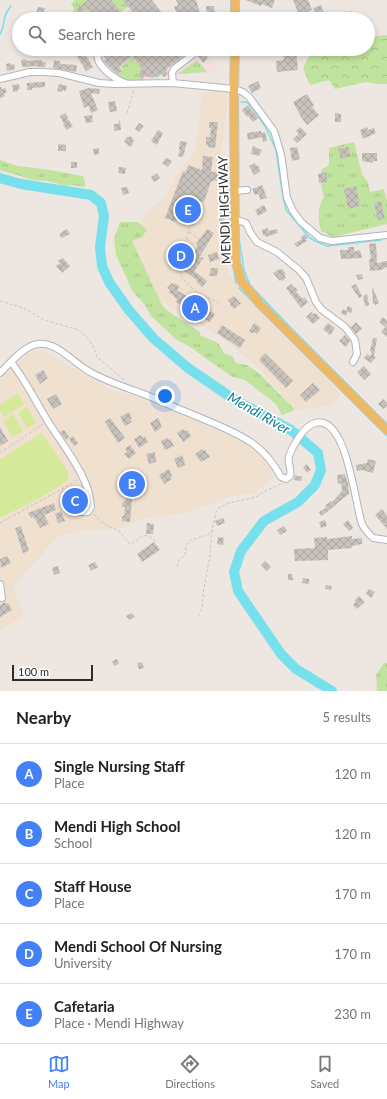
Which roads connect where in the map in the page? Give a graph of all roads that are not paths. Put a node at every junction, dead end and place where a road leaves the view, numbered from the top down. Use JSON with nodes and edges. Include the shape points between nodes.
{"nodes":[{"id":1,"x":235,"y":0,"type":"edge"},
{"id":2,"x":235,"y":12,"type":"edge"},
{"id":3,"x":97,"y":56,"type":"edge"},
{"id":4,"x":192,"y":56,"type":"dead end"},
{"id":5,"x":235,"y":56,"type":"edge"},
{"id":6,"x":0,"y":79,"type":"edge"},
{"id":7,"x":174,"y":83,"type":"junction"},
{"id":8,"x":130,"y":85,"type":"junction"},
{"id":9,"x":234,"y":89,"type":"junction"},
{"id":10,"x":247,"y":190,"type":"dead end"},
{"id":11,"x":234,"y":191,"type":"junction"},
{"id":12,"x":234,"y":219,"type":"junction"},
{"id":13,"x":387,"y":235,"type":"edge"},
{"id":14,"x":11,"y":362,"type":"junction"},
{"id":15,"x":353,"y":362,"type":"dead end"},
{"id":16,"x":0,"y":374,"type":"edge"},
{"id":17,"x":387,"y":430,"type":"edge"},
{"id":18,"x":65,"y":505,"type":"dead end"},
{"id":19,"x":387,"y":540,"type":"edge"},
{"id":20,"x":0,"y":584,"type":"edge"},
{"id":21,"x":2,"y":598,"type":"dead end"}],
"edges":[{"from":1,"to":2,"type":"main road"},
{"from":3,"to":8,"type":"street","via":[[109,73]]},
{"from":4,"to":7,"type":"street","via":[[172,72]]},
{"from":5,"to":9,"type":"main road","name":"MENDI HIGHWAY"},
{"from":6,"to":8,"type":"street","via":[[30,72],[44,72],[99,83]]},
{"from":7,"to":8,"type":"street"},
{"from":7,"to":9,"type":"street"},
{"from":9,"to":11,"type":"main road","name":"MENDI HIGHWAY"},
{"from":9,"to":13,"type":"street","via":[[249,97],[274,132],[281,154],[287,198],[301,222],[320,238],[332,241]]},
{"from":10,"to":11,"type":"street"},
{"from":11,"to":12,"type":"main road","name":"MENDI HIGHWAY"},
{"from":12,"to":15,"type":"street","via":[[246,223],[256,242],[277,252],[306,278],[321,309],[339,321],[355,340],[357,354]]},
{"from":12,"to":17,"type":"main road","name":"MENDI HIGHWAY","via":[[236,263],[242,282],[260,304]]},
{"from":14,"to":16,"type":"street"},
{"from":14,"to":18,"type":"street","via":[[82,475],[91,499],[88,512],[70,510]]},
{"from":14,"to":19,"type":"street","via":[[29,347],[37,344],[51,345],[91,373],[223,427],[252,443],[271,460],[281,477],[286,479],[291,473],[289,457],[304,430],[320,421],[332,428],[340,440],[363,526],[373,538]]},
{"from":20,"to":21,"type":"street"}]}
